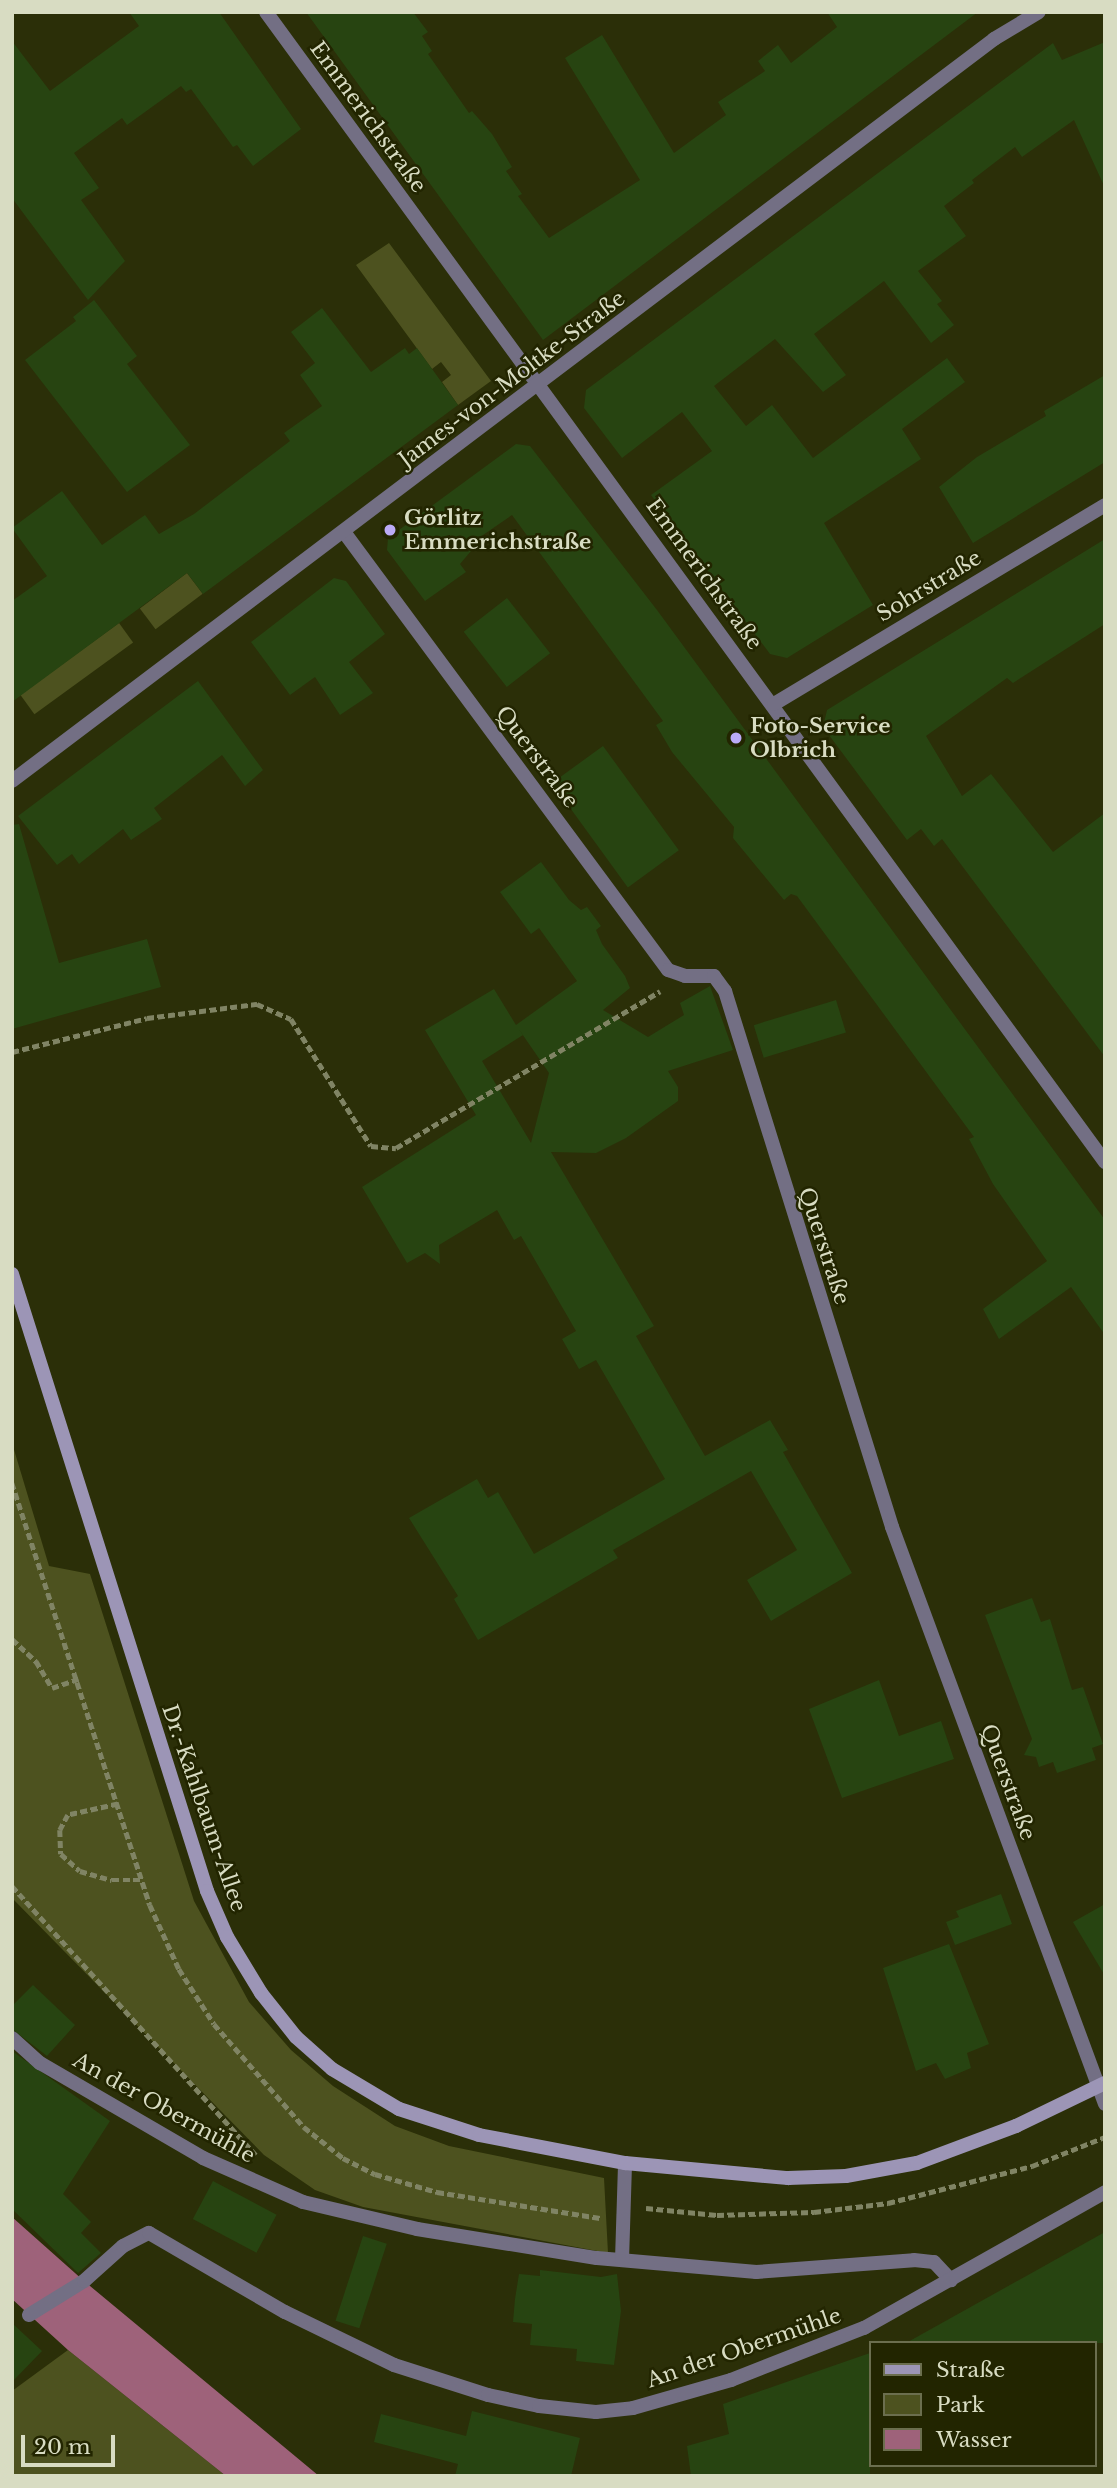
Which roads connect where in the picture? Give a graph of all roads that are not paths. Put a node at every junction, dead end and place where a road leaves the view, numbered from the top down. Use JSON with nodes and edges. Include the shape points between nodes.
{"nodes":[{"id":1,"x":266,"y":12,"type":"edge"},
{"id":2,"x":1039,"y":12,"type":"edge"},
{"id":3,"x":539,"y":386,"type":"junction"},
{"id":4,"x":1105,"y":505,"type":"edge"},
{"id":5,"x":344,"y":532,"type":"junction"},
{"id":6,"x":774,"y":704,"type":"junction"},
{"id":7,"x":12,"y":781,"type":"edge"},
{"id":8,"x":1105,"y":1163,"type":"edge"},
{"id":9,"x":12,"y":1274,"type":"edge"},
{"id":10,"x":12,"y":2038,"type":"edge"},
{"id":11,"x":1101,"y":2085,"type":"edge"},
{"id":12,"x":1105,"y":2104,"type":"edge"},
{"id":13,"x":625,"y":2162,"type":"junction"},
{"id":14,"x":1105,"y":2192,"type":"edge"},
{"id":15,"x":622,"y":2260,"type":"junction"},
{"id":16,"x":951,"y":2280,"type":"junction"},
{"id":17,"x":29,"y":2315,"type":"dead end"}],
"edges":[{"from":1,"to":3,"type":"street","name":"Emmerichstraße"},
{"from":2,"to":3,"type":"street","name":"James-von-Moltke-Straße","via":[[995,39]]},
{"from":3,"to":5,"type":"street","name":"James-von-Moltke-Straße"},
{"from":3,"to":6,"type":"street","name":"Emmerichstraße"},
{"from":4,"to":6,"type":"street","name":"Sohrstraße"},
{"from":5,"to":7,"type":"street","name":"James-von-Moltke-Straße"},
{"from":5,"to":11,"type":"street","name":"Querstraße","via":[[668,970],[685,976],[714,976],[725,991],[892,1528]]},
{"from":6,"to":8,"type":"street","name":"Emmerichstraße"},
{"from":9,"to":13,"type":"main road","name":"Dr.-Kahlbaum-Allee","via":[[195,1857],[227,1937],[261,1993],[296,2037],[332,2069],[399,2109],[470,2132]]},
{"from":10,"to":15,"type":"street","name":"An der Obermühle","via":[[40,2063],[203,2158],[303,2202],[417,2229]]},
{"from":11,"to":12,"type":"street"},
{"from":11,"to":13,"type":"main road","name":"Dr.-Kahlbaum-Allee","via":[[960,2149],[872,2173],[788,2178]]},
{"from":13,"to":15,"type":"street"},
{"from":14,"to":16,"type":"street","name":"An der Obermühle"},
{"from":15,"to":16,"type":"street","name":"An der Obermühle","via":[[756,2272],[914,2260],[934,2262]]},
{"from":16,"to":17,"type":"street","name":"An der Obermühle","via":[[902,2310],[790,2358],[660,2401],[596,2412],[488,2395],[394,2365],[285,2312],[149,2233],[123,2246],[84,2281]]}]}
